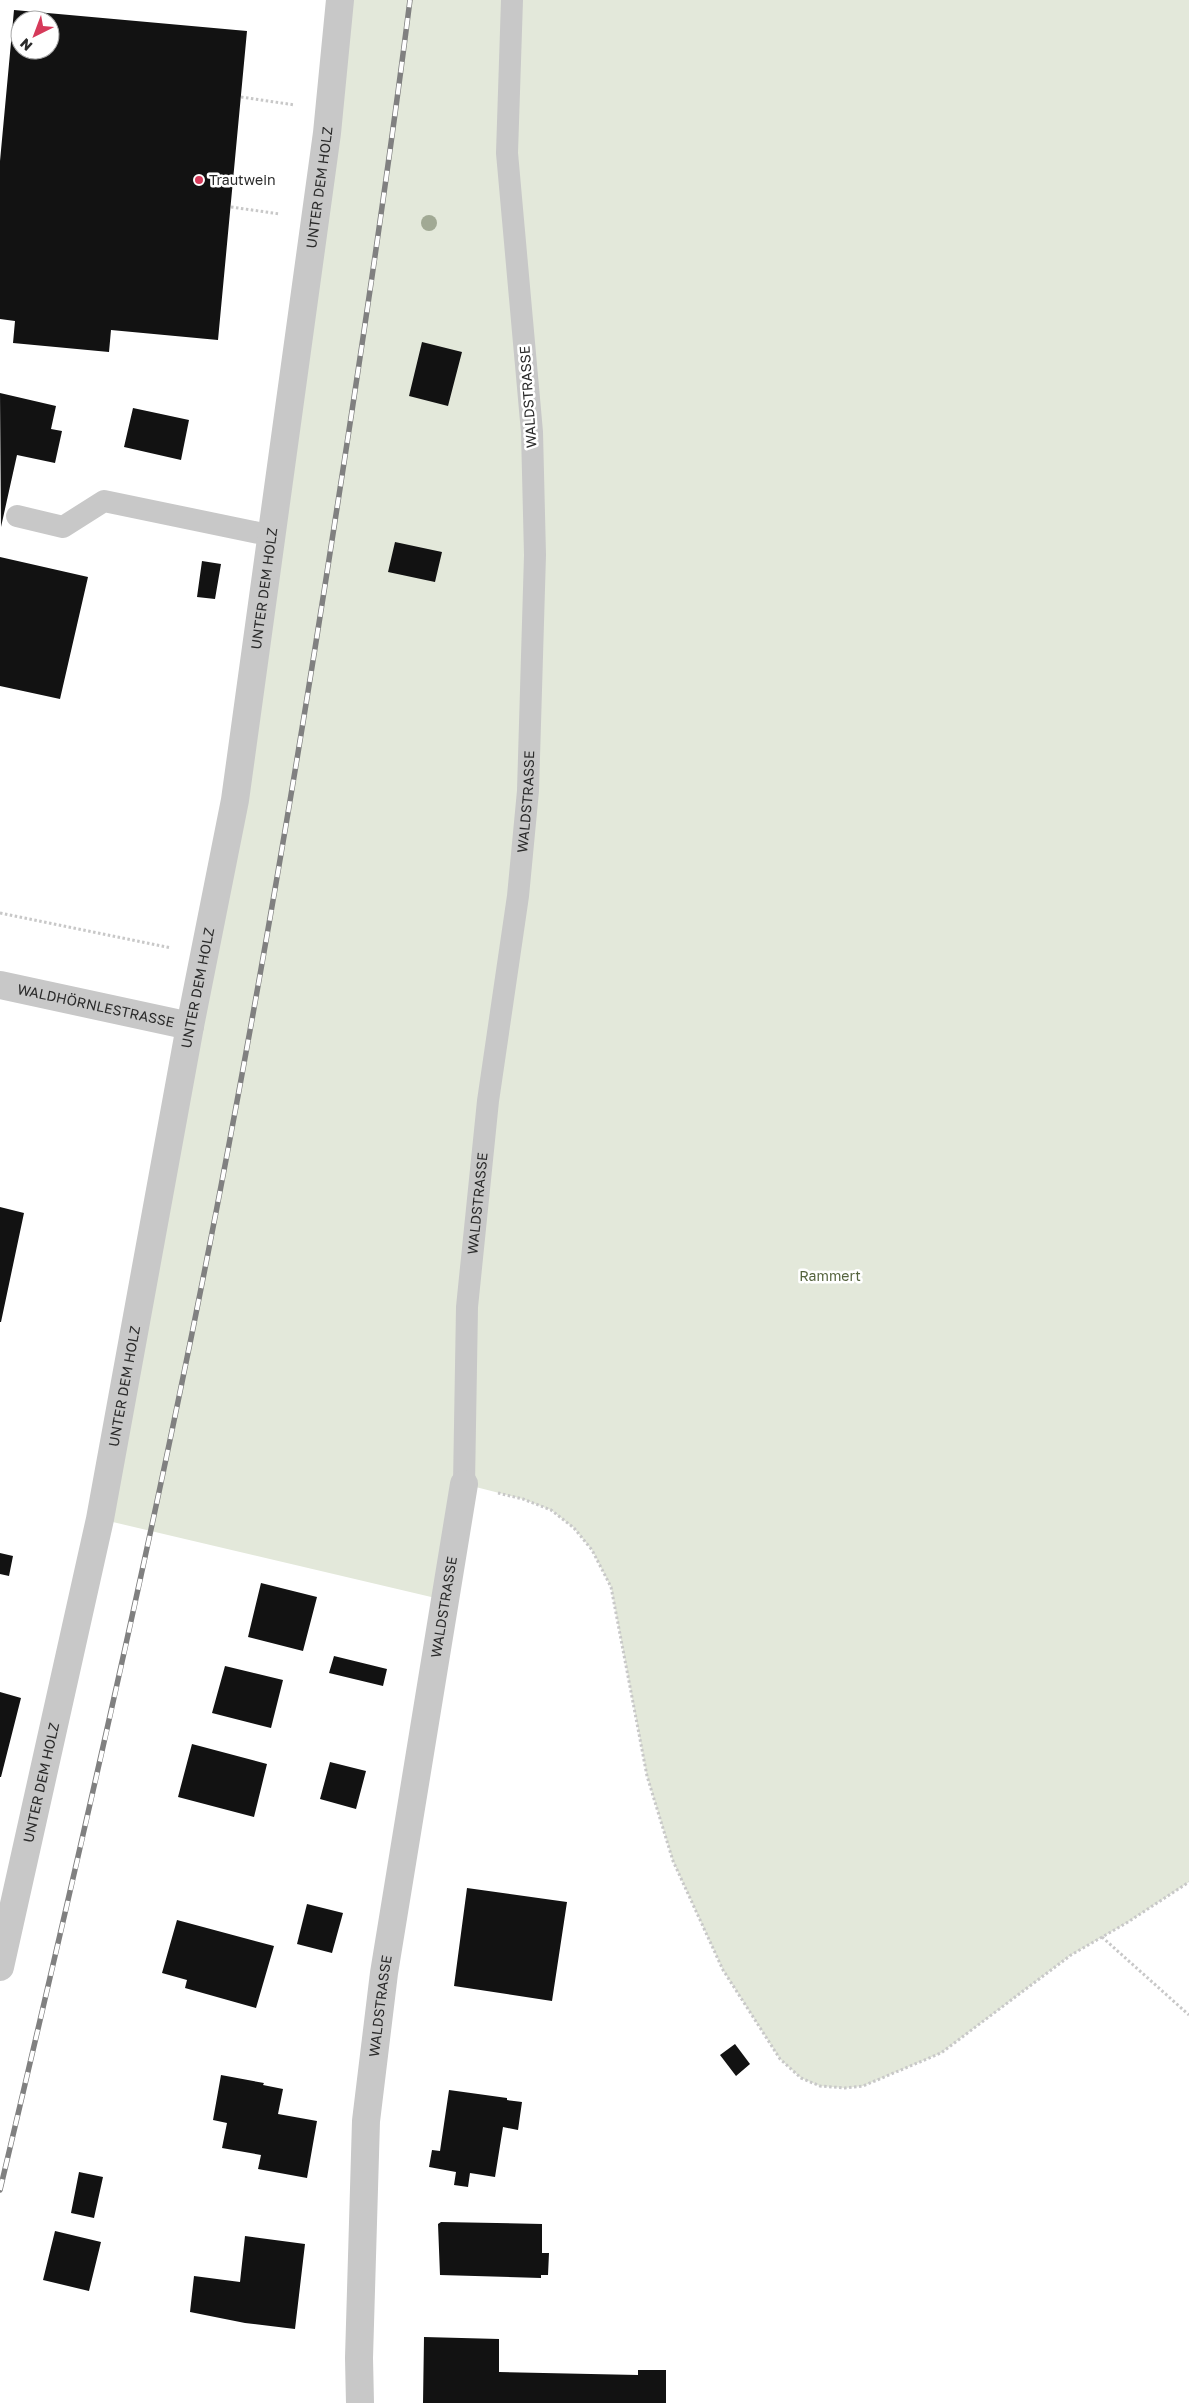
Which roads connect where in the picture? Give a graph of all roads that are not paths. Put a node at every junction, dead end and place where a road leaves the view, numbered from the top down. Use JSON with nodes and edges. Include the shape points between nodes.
{"nodes":[{"id":1,"x":340,"y":0,"type":"edge"},
{"id":2,"x":512,"y":0,"type":"edge"},
{"id":3,"x":18,"y":516,"type":"dead end"},
{"id":4,"x":273,"y":536,"type":"junction"},
{"id":5,"x":0,"y":985,"type":"edge"},
{"id":6,"x":190,"y":1026,"type":"junction"},
{"id":7,"x":464,"y":1484,"type":"joint"},
{"id":8,"x":0,"y":1966,"type":"edge"},
{"id":9,"x":360,"y":2403,"type":"edge"}],
"edges":[{"from":1,"to":4,"type":"street","name":"UNTER DEM HOLZ","via":[[329,111]]},
{"from":2,"to":7,"type":"lane","name":"WALDSTRASSE","via":[[507,153],[532,432],[535,546],[528,791],[518,896],[488,1101],[467,1307]]},
{"from":3,"to":4,"type":"lane","via":[[63,526],[104,502]]},
{"from":4,"to":6,"type":"street","name":"UNTER DEM HOLZ","via":[[234,800]]},
{"from":5,"to":6,"type":"street","name":"WALDHÖRNLESTRASSE"},
{"from":6,"to":8,"type":"street","name":"UNTER DEM HOLZ","via":[[100,1519]]},
{"from":7,"to":9,"type":"street","name":"WALDSTRASSE","via":[[384,1973],[366,2121]]}]}
